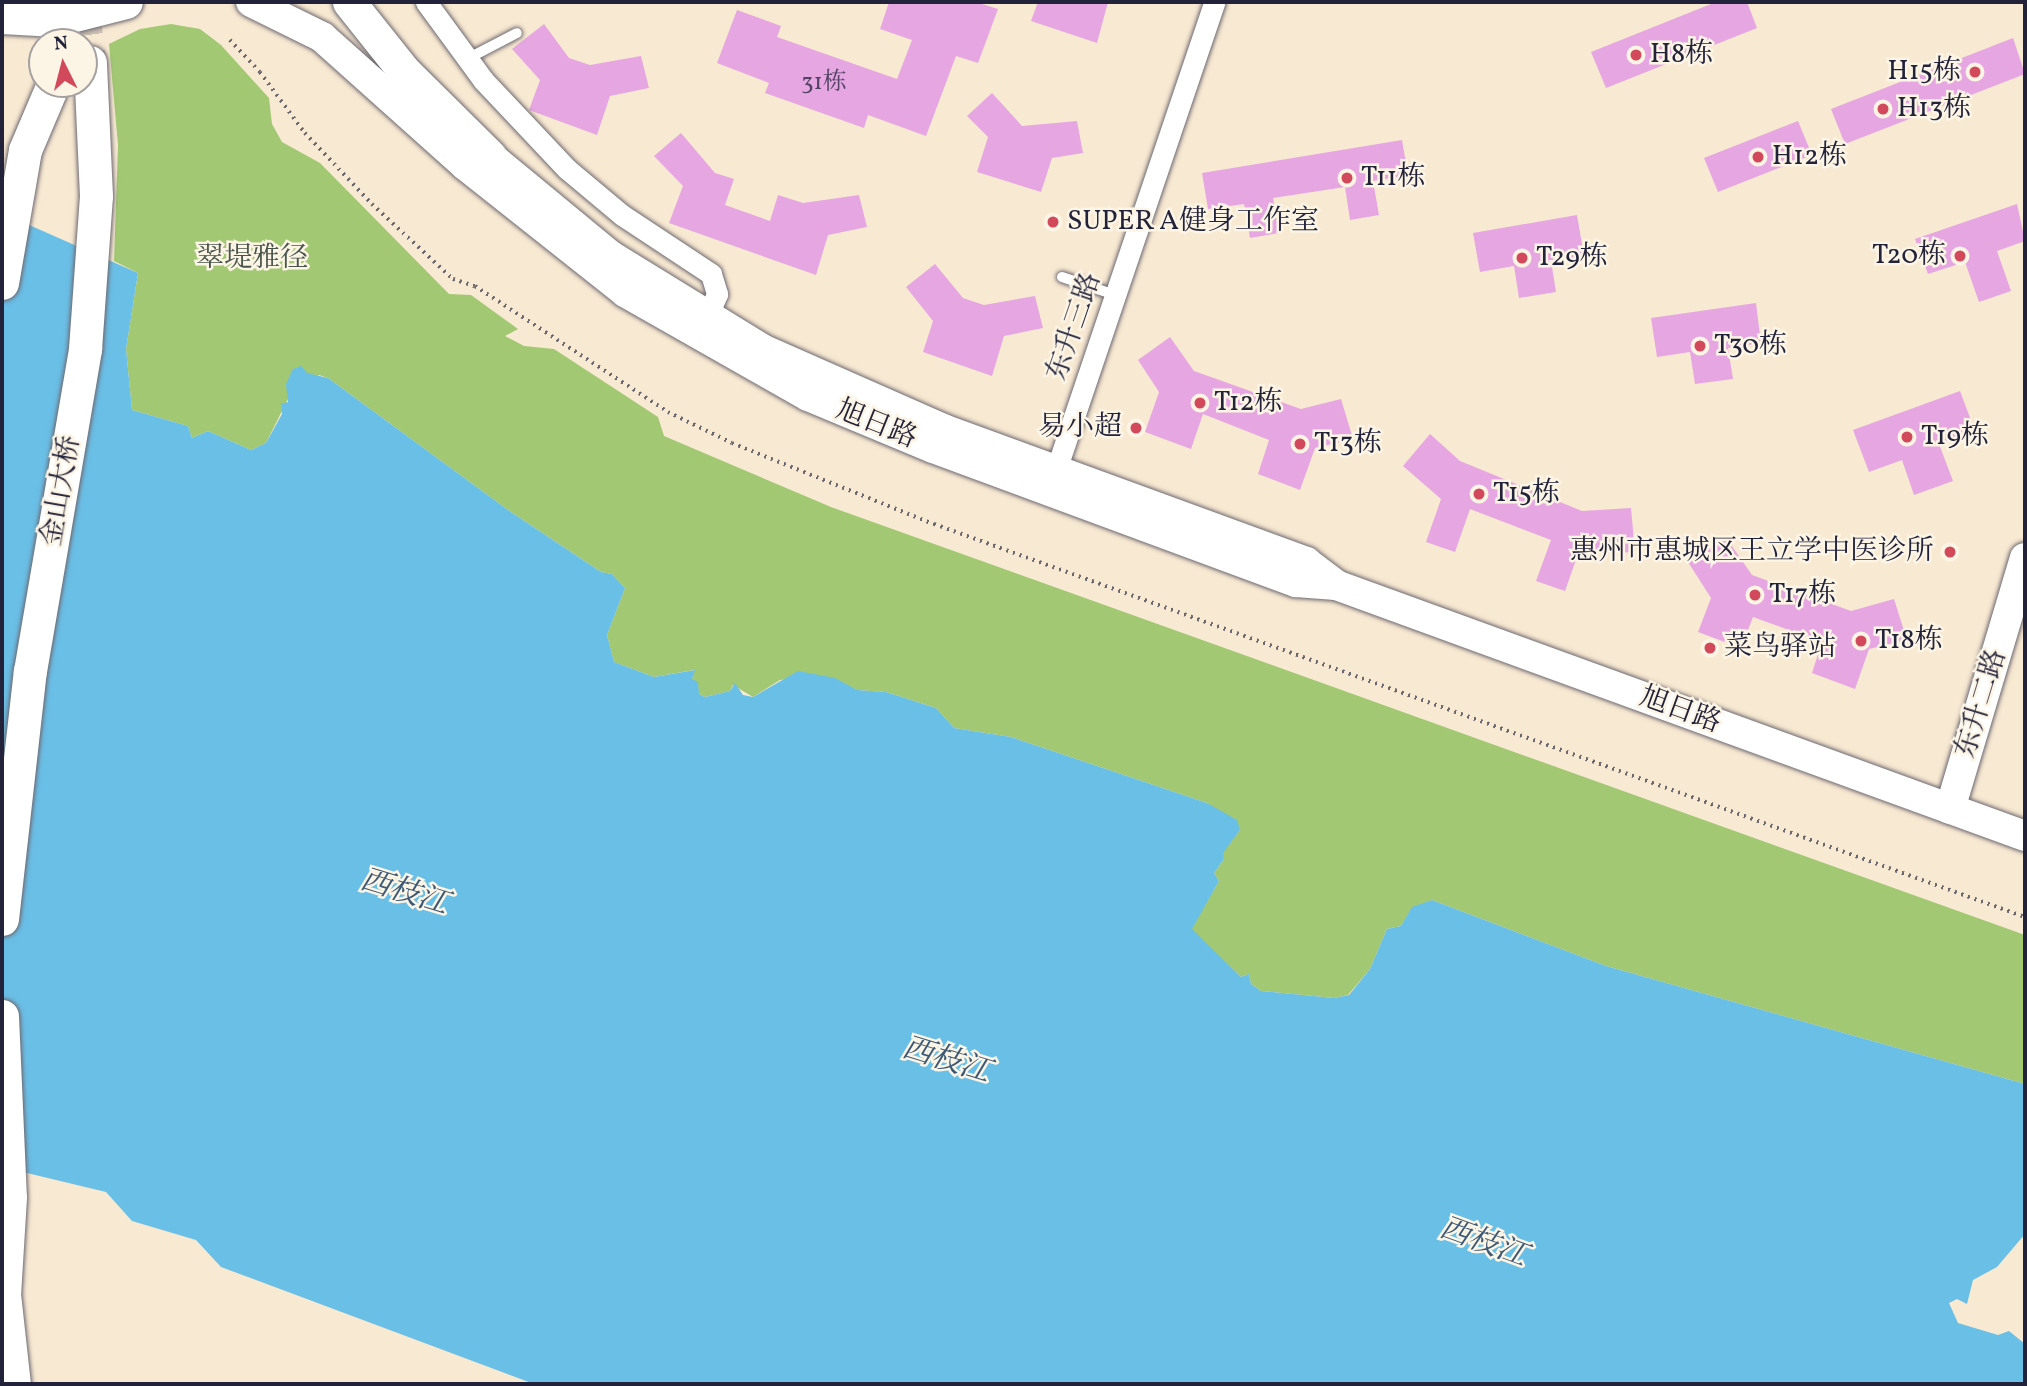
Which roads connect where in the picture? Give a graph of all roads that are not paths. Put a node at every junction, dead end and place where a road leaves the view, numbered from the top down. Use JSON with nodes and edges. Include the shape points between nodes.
{"nodes":[{"id":1,"x":126,"y":2,"type":"edge"},
{"id":2,"x":251,"y":2,"type":"edge"},
{"id":3,"x":349,"y":2,"type":"edge"},
{"id":4,"x":426,"y":2,"type":"edge"},
{"id":5,"x":1214,"y":2,"type":"edge"},
{"id":6,"x":2,"y":17,"type":"edge"},
{"id":7,"x":517,"y":33,"type":"dead end"},
{"id":8,"x":98,"y":39,"type":"edge"},
{"id":9,"x":467,"y":60,"type":"junction"},
{"id":10,"x":47,"y":98,"type":"edge"},
{"id":11,"x":90,"y":98,"type":"edge"},
{"id":12,"x":478,"y":161,"type":"junction"},
{"id":13,"x":1062,"y":277,"type":"dead end"},
{"id":14,"x":2,"y":283,"type":"edge"},
{"id":15,"x":1115,"y":295,"type":"junction"},
{"id":16,"x":707,"y":318,"type":"junction"},
{"id":17,"x":1056,"y":470,"type":"junction"},
{"id":18,"x":2025,"y":558,"type":"edge"},
{"id":19,"x":1336,"y":585,"type":"junction"},
{"id":20,"x":1950,"y":809,"type":"junction"},
{"id":21,"x":2025,"y":836,"type":"edge"},
{"id":22,"x":2,"y":919,"type":"edge"},
{"id":23,"x":2,"y":1016,"type":"edge"},
{"id":24,"x":3,"y":1286,"type":"edge"},
{"id":25,"x":14,"y":1384,"type":"edge"}],
"edges":[{"from":1,"to":6,"type":"main road","via":[[55,20]]},
{"from":1,"to":8,"type":"main road"},
{"from":2,"to":12,"type":"main road","via":[[322,37]]},
{"from":3,"to":12,"type":"main road"},
{"from":4,"to":9,"type":"street"},
{"from":5,"to":15,"type":"street","name":"东升三路"},
{"from":7,"to":9,"type":"lane"},
{"from":9,"to":16,"type":"street","via":[[590,190],[711,274],[717,294]]},
{"from":10,"to":14,"type":"main road","via":[[25,150]]},
{"from":11,"to":22,"type":"main road","name":"金山大桥","via":[[96,196],[85,349],[33,649]]},
{"from":12,"to":16,"type":"main road","name":"旭日路"},
{"from":12,"to":19,"type":"main road","name":"旭日路","via":[[625,292],[808,396],[933,448],[1296,582]]},
{"from":13,"to":15,"type":"lane"},
{"from":15,"to":17,"type":"street","name":"东升三路"},
{"from":16,"to":17,"type":"main road","name":"旭日路","via":[[864,397]]},
{"from":17,"to":19,"type":"main road","name":"旭日路","via":[[1306,562]]},
{"from":18,"to":20,"type":"main road","name":"东升二路"},
{"from":19,"to":20,"type":"main road","name":"旭日路"},
{"from":20,"to":21,"type":"main road","name":"旭日路"},
{"from":23,"to":24,"type":"main road","via":[[9,1197]]},
{"from":24,"to":25,"type":"main road"}]}
